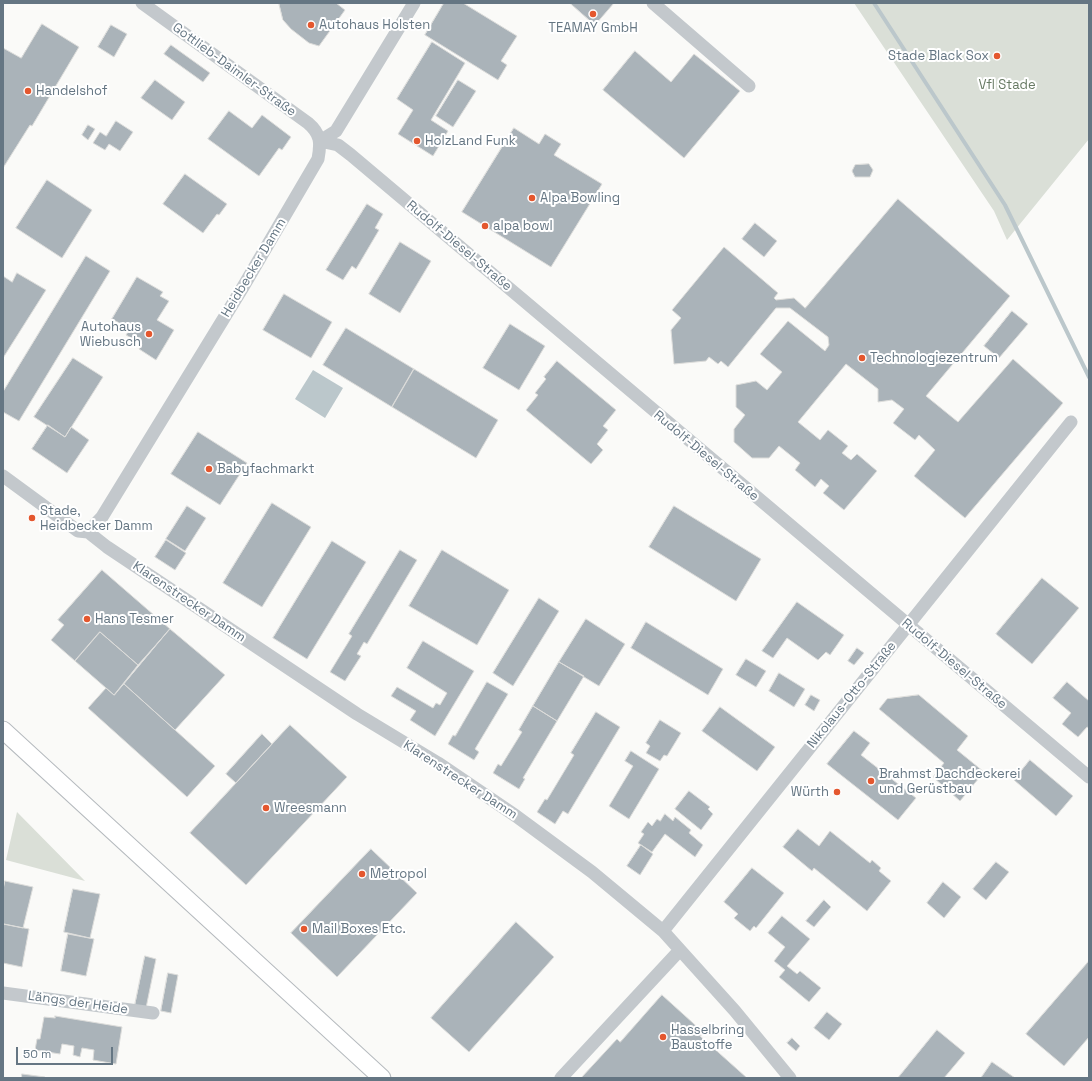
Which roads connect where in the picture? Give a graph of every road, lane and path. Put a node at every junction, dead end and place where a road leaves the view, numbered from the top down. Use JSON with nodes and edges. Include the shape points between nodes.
{"nodes":[{"id":1,"x":142,"y":3,"type":"edge"},
{"id":2,"x":414,"y":3,"type":"edge"},
{"id":3,"x":653,"y":3,"type":"edge"},
{"id":4,"x":749,"y":86,"type":"dead end"},
{"id":5,"x":320,"y":141,"type":"junction"},
{"id":6,"x":1071,"y":422,"type":"dead end"},
{"id":7,"x":3,"y":476,"type":"edge"},
{"id":8,"x":88,"y":532,"type":"junction"},
{"id":9,"x":908,"y":626,"type":"junction"},
{"id":10,"x":3,"y":730,"type":"edge"},
{"id":11,"x":1089,"y":777,"type":"edge"},
{"id":12,"x":663,"y":931,"type":"junction"},
{"id":13,"x":680,"y":950,"type":"junction"},
{"id":14,"x":3,"y":993,"type":"edge"},
{"id":15,"x":153,"y":1013,"type":"dead end"},
{"id":16,"x":382,"y":1078,"type":"edge"},
{"id":17,"x":561,"y":1078,"type":"edge"},
{"id":18,"x":790,"y":1078,"type":"edge"}],
"edges":[{"from":1,"to":5,"type":"street","name":"Gottlieb-Daimler-Straße","via":[[308,123],[316,130]]},
{"from":2,"to":5,"type":"street","via":[[336,131]]},
{"from":3,"to":4,"type":"street"},
{"from":5,"to":8,"type":"street","name":"Heidbecker Damm","via":[[318,159],[243,287],[102,517]]},
{"from":5,"to":9,"type":"street","name":"Rudolf-Diesel-Straße","via":[[338,145],[351,155]]},
{"from":6,"to":9,"type":"street","name":"Nikolaus-Otto-Straße"},
{"from":7,"to":8,"type":"street","via":[[72,528],[82,533]]},
{"from":8,"to":12,"type":"street","name":"Klarenstrecker Damm","via":[[338,702],[438,763],[516,816],[592,872]]},
{"from":9,"to":11,"type":"street","name":"Rudolf-Diesel-Straße"},
{"from":9,"to":12,"type":"street","name":"Nikolaus-Otto-Straße"},
{"from":10,"to":16,"type":"main road"},
{"from":12,"to":13,"type":"street","name":"Klarenstrecker Damm"},
{"from":13,"to":17,"type":"street"},
{"from":13,"to":18,"type":"street","name":"Klarenstrecker Damm"},
{"from":14,"to":15,"type":"street","name":"Längs der Heide"}]}
